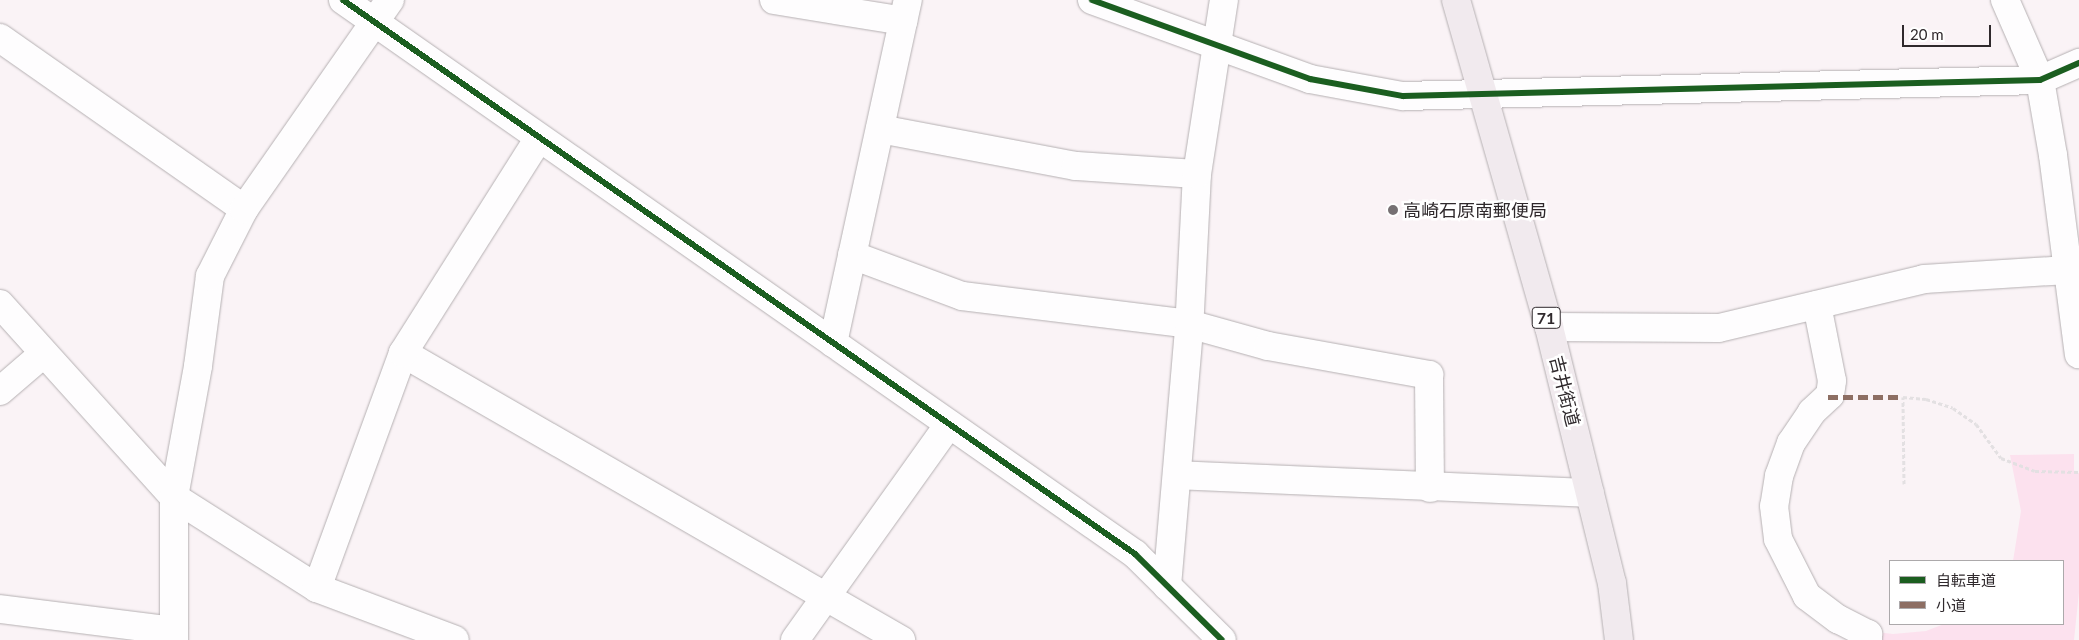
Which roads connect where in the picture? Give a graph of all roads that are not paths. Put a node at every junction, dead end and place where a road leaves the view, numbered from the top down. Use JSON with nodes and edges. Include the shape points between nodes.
{"nodes":[{"id":1,"x":343,"y":0,"type":"edge"},
{"id":2,"x":390,"y":0,"type":"edge"},
{"id":3,"x":774,"y":0,"type":"edge"},
{"id":4,"x":1092,"y":0,"type":"edge"},
{"id":5,"x":1224,"y":0,"type":"edge"},
{"id":6,"x":1456,"y":0,"type":"edge"},
{"id":7,"x":2004,"y":0,"type":"edge"},
{"id":8,"x":905,"y":10,"type":"edge"},
{"id":9,"x":374,"y":22,"type":"junction"},
{"id":10,"x":3,"y":46,"type":"edge"},
{"id":11,"x":1215,"y":46,"type":"junction"},
{"id":12,"x":2079,"y":63,"type":"edge"},
{"id":13,"x":2040,"y":80,"type":"junction"},
{"id":14,"x":1482,"y":93,"type":"junction"},
{"id":15,"x":880,"y":129,"type":"junction"},
{"id":16,"x":539,"y":138,"type":"junction"},
{"id":17,"x":1197,"y":174,"type":"junction"},
{"id":18,"x":2069,"y":202,"type":"edge"},
{"id":19,"x":244,"y":209,"type":"junction"},
{"id":20,"x":852,"y":255,"type":"junction"},
{"id":21,"x":2068,"y":270,"type":"junction"},
{"id":22,"x":0,"y":304,"type":"edge"},
{"id":23,"x":1817,"y":304,"type":"junction"},
{"id":24,"x":1189,"y":324,"type":"junction"},
{"id":25,"x":1549,"y":327,"type":"junction"},
{"id":26,"x":833,"y":343,"type":"junction"},
{"id":27,"x":403,"y":353,"type":"junction"},
{"id":28,"x":43,"y":354,"type":"junction"},
{"id":29,"x":2079,"y":354,"type":"edge"},
{"id":30,"x":0,"y":391,"type":"edge"},
{"id":31,"x":949,"y":424,"type":"junction"},
{"id":32,"x":1177,"y":475,"type":"junction"},
{"id":33,"x":1430,"y":488,"type":"junction"},
{"id":34,"x":1590,"y":493,"type":"junction"},
{"id":35,"x":174,"y":497,"type":"junction"},
{"id":36,"x":1167,"y":586,"type":"junction"},
{"id":37,"x":317,"y":588,"type":"junction"},
{"id":38,"x":826,"y":597,"type":"junction"},
{"id":39,"x":0,"y":609,"type":"edge"},
{"id":40,"x":174,"y":635,"type":"edge"},
{"id":41,"x":450,"y":639,"type":"edge"},
{"id":42,"x":795,"y":640,"type":"edge"},
{"id":43,"x":901,"y":640,"type":"edge"},
{"id":44,"x":1222,"y":640,"type":"edge"},
{"id":45,"x":1619,"y":640,"type":"edge"},
{"id":46,"x":1868,"y":640,"type":"edge"}],
"edges":[{"from":1,"to":9,"type":"street"},
{"from":2,"to":9,"type":"street"},
{"from":3,"to":8,"type":"street"},
{"from":4,"to":11,"type":"street"},
{"from":5,"to":11,"type":"street"},
{"from":6,"to":14,"type":"main road","name":"吉井街道","number":"71"},
{"from":7,"to":13,"type":"street"},
{"from":8,"to":15,"type":"street"},
{"from":9,"to":16,"type":"street"},
{"from":9,"to":19,"type":"street"},
{"from":10,"to":19,"type":"street"},
{"from":11,"to":14,"type":"street","via":[[1310,79],[1403,96]]},
{"from":11,"to":17,"type":"street"},
{"from":12,"to":13,"type":"street"},
{"from":13,"to":14,"type":"street"},
{"from":13,"to":18,"type":"street"},
{"from":14,"to":25,"type":"main road","name":"吉井街道","number":"71"},
{"from":15,"to":17,"type":"street","via":[[1076,166]]},
{"from":15,"to":20,"type":"street"},
{"from":16,"to":26,"type":"street"},
{"from":16,"to":27,"type":"street"},
{"from":17,"to":24,"type":"street"},
{"from":18,"to":21,"type":"street"},
{"from":19,"to":35,"type":"street","via":[[210,276],[198,366]]},
{"from":20,"to":24,"type":"street","via":[[962,296]]},
{"from":20,"to":26,"type":"street"},
{"from":21,"to":23,"type":"street","via":[[1924,279]]},
{"from":21,"to":29,"type":"street"},
{"from":22,"to":28,"type":"street"},
{"from":23,"to":25,"type":"street","via":[[1720,328]]},
{"from":23,"to":46,"type":"street","via":[[1832,381],[1830,395],[1812,412],[1791,443],[1779,476],[1774,506],[1778,539],[1808,596],[1838,619],[1868,634]]},
{"from":24,"to":32,"type":"street"},
{"from":24,"to":33,"type":"street","via":[[1268,346],[1429,375]]},
{"from":25,"to":34,"type":"main road","name":"吉井街道","number":"71"},
{"from":26,"to":31,"type":"street"},
{"from":27,"to":37,"type":"street"},
{"from":27,"to":38,"type":"street"},
{"from":28,"to":30,"type":"street"},
{"from":28,"to":35,"type":"street"},
{"from":31,"to":36,"type":"street","via":[[1135,554]]},
{"from":31,"to":38,"type":"street"},
{"from":32,"to":33,"type":"street"},
{"from":32,"to":36,"type":"street"},
{"from":33,"to":34,"type":"street"},
{"from":34,"to":45,"type":"main road","name":"吉井街道","number":"71","via":[[1612,583]]},
{"from":35,"to":37,"type":"street"},
{"from":35,"to":40,"type":"street"},
{"from":36,"to":44,"type":"street"},
{"from":37,"to":41,"type":"street"},
{"from":38,"to":42,"type":"street"},
{"from":38,"to":43,"type":"street"},
{"from":39,"to":40,"type":"street"}]}
